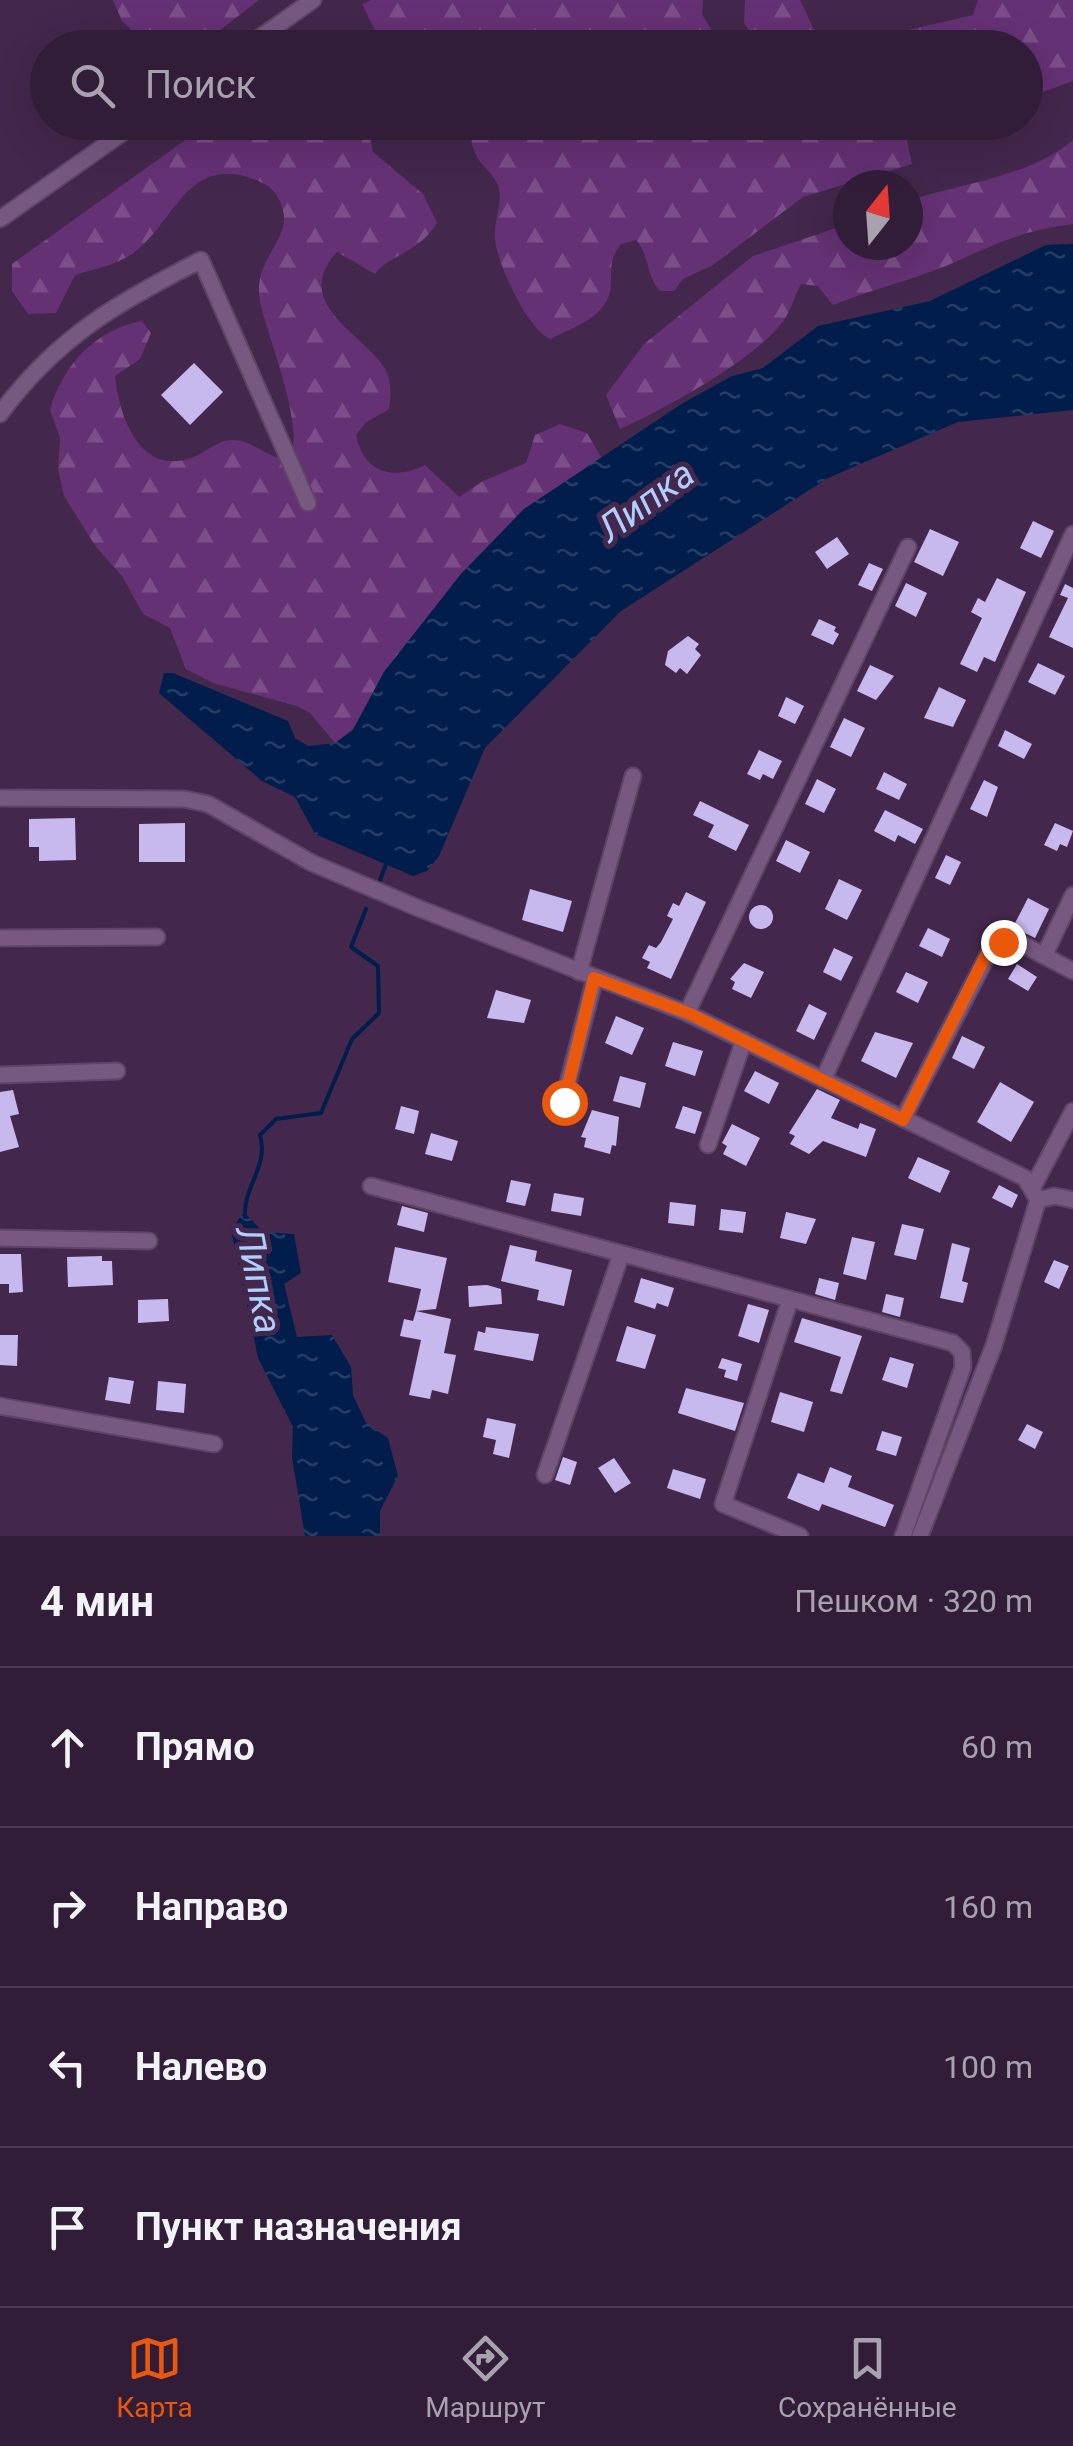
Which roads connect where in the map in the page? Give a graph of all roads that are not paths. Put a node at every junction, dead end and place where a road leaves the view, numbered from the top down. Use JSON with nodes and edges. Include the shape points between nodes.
{"nodes":[{"id":1,"x":313,"y":0,"type":"edge"},
{"id":2,"x":270,"y":30,"type":"edge"},
{"id":3,"x":112,"y":140,"type":"edge"},
{"id":4,"x":0,"y":219,"type":"edge"},
{"id":5,"x":0,"y":414,"type":"edge"},
{"id":6,"x":308,"y":503,"type":"dead end"},
{"id":7,"x":1073,"y":534,"type":"edge"},
{"id":8,"x":908,"y":547,"type":"dead end"},
{"id":9,"x":634,"y":776,"type":"dead end"},
{"id":10,"x":0,"y":798,"type":"edge"},
{"id":11,"x":1073,"y":895,"type":"edge"},
{"id":12,"x":157,"y":937,"type":"dead end"},
{"id":13,"x":0,"y":938,"type":"edge"},
{"id":14,"x":1044,"y":956,"type":"junction"},
{"id":15,"x":1073,"y":971,"type":"edge"},
{"id":16,"x":586,"y":975,"type":"junction"},
{"id":17,"x":688,"y":1013,"type":"junction"},
{"id":18,"x":744,"y":1040,"type":"junction"},
{"id":19,"x":117,"y":1071,"type":"dead end"},
{"id":20,"x":0,"y":1075,"type":"edge"},
{"id":21,"x":824,"y":1080,"type":"junction"},
{"id":22,"x":564,"y":1102,"type":"dead end"},
{"id":23,"x":1073,"y":1110,"type":"edge"},
{"id":24,"x":903,"y":1120,"type":"junction"},
{"id":25,"x":708,"y":1145,"type":"dead end"},
{"id":26,"x":370,"y":1186,"type":"dead end"},
{"id":27,"x":1036,"y":1192,"type":"junction"},
{"id":28,"x":1073,"y":1200,"type":"edge"},
{"id":29,"x":0,"y":1238,"type":"edge"},
{"id":30,"x":150,"y":1241,"type":"dead end"},
{"id":31,"x":621,"y":1255,"type":"junction"},
{"id":32,"x":790,"y":1300,"type":"junction"},
{"id":33,"x":962,"y":1352,"type":"junction"},
{"id":34,"x":990,"y":1354,"type":"junction"},
{"id":35,"x":0,"y":1406,"type":"edge"},
{"id":36,"x":214,"y":1444,"type":"dead end"},
{"id":37,"x":545,"y":1475,"type":"dead end"},
{"id":38,"x":800,"y":1536,"type":"edge"},
{"id":39,"x":903,"y":1536,"type":"edge"},
{"id":40,"x":920,"y":1536,"type":"edge"}],
"edges":[{"from":1,"to":2,"type":"street"},
{"from":3,"to":4,"type":"street"},
{"from":5,"to":6,"type":"street","via":[[47,356],[115,303],[201,260]]},
{"from":7,"to":21,"type":"street"},
{"from":8,"to":17,"type":"street"},
{"from":9,"to":16,"type":"street"},
{"from":10,"to":16,"type":"street","via":[[208,804],[312,862]]},
{"from":11,"to":14,"type":"street"},
{"from":12,"to":13,"type":"street"},
{"from":14,"to":15,"type":"street"},
{"from":14,"to":24,"type":"street","via":[[1016,941],[992,947]]},
{"from":16,"to":17,"type":"street"},
{"from":16,"to":22,"type":"street"},
{"from":17,"to":18,"type":"street"},
{"from":18,"to":21,"type":"street"},
{"from":18,"to":25,"type":"street"},
{"from":19,"to":20,"type":"street"},
{"from":21,"to":24,"type":"street"},
{"from":23,"to":27,"type":"street"},
{"from":24,"to":27,"type":"street"},
{"from":26,"to":31,"type":"street"},
{"from":27,"to":28,"type":"street"},
{"from":27,"to":34,"type":"street"},
{"from":29,"to":30,"type":"street"},
{"from":31,"to":32,"type":"street"},
{"from":31,"to":37,"type":"street"},
{"from":32,"to":33,"type":"street","via":[[953,1343]]},
{"from":32,"to":38,"type":"street","via":[[723,1504]]},
{"from":33,"to":34,"type":"street"},
{"from":33,"to":39,"type":"street","via":[[963,1366]]},
{"from":34,"to":40,"type":"street"},
{"from":35,"to":36,"type":"street"}]}
